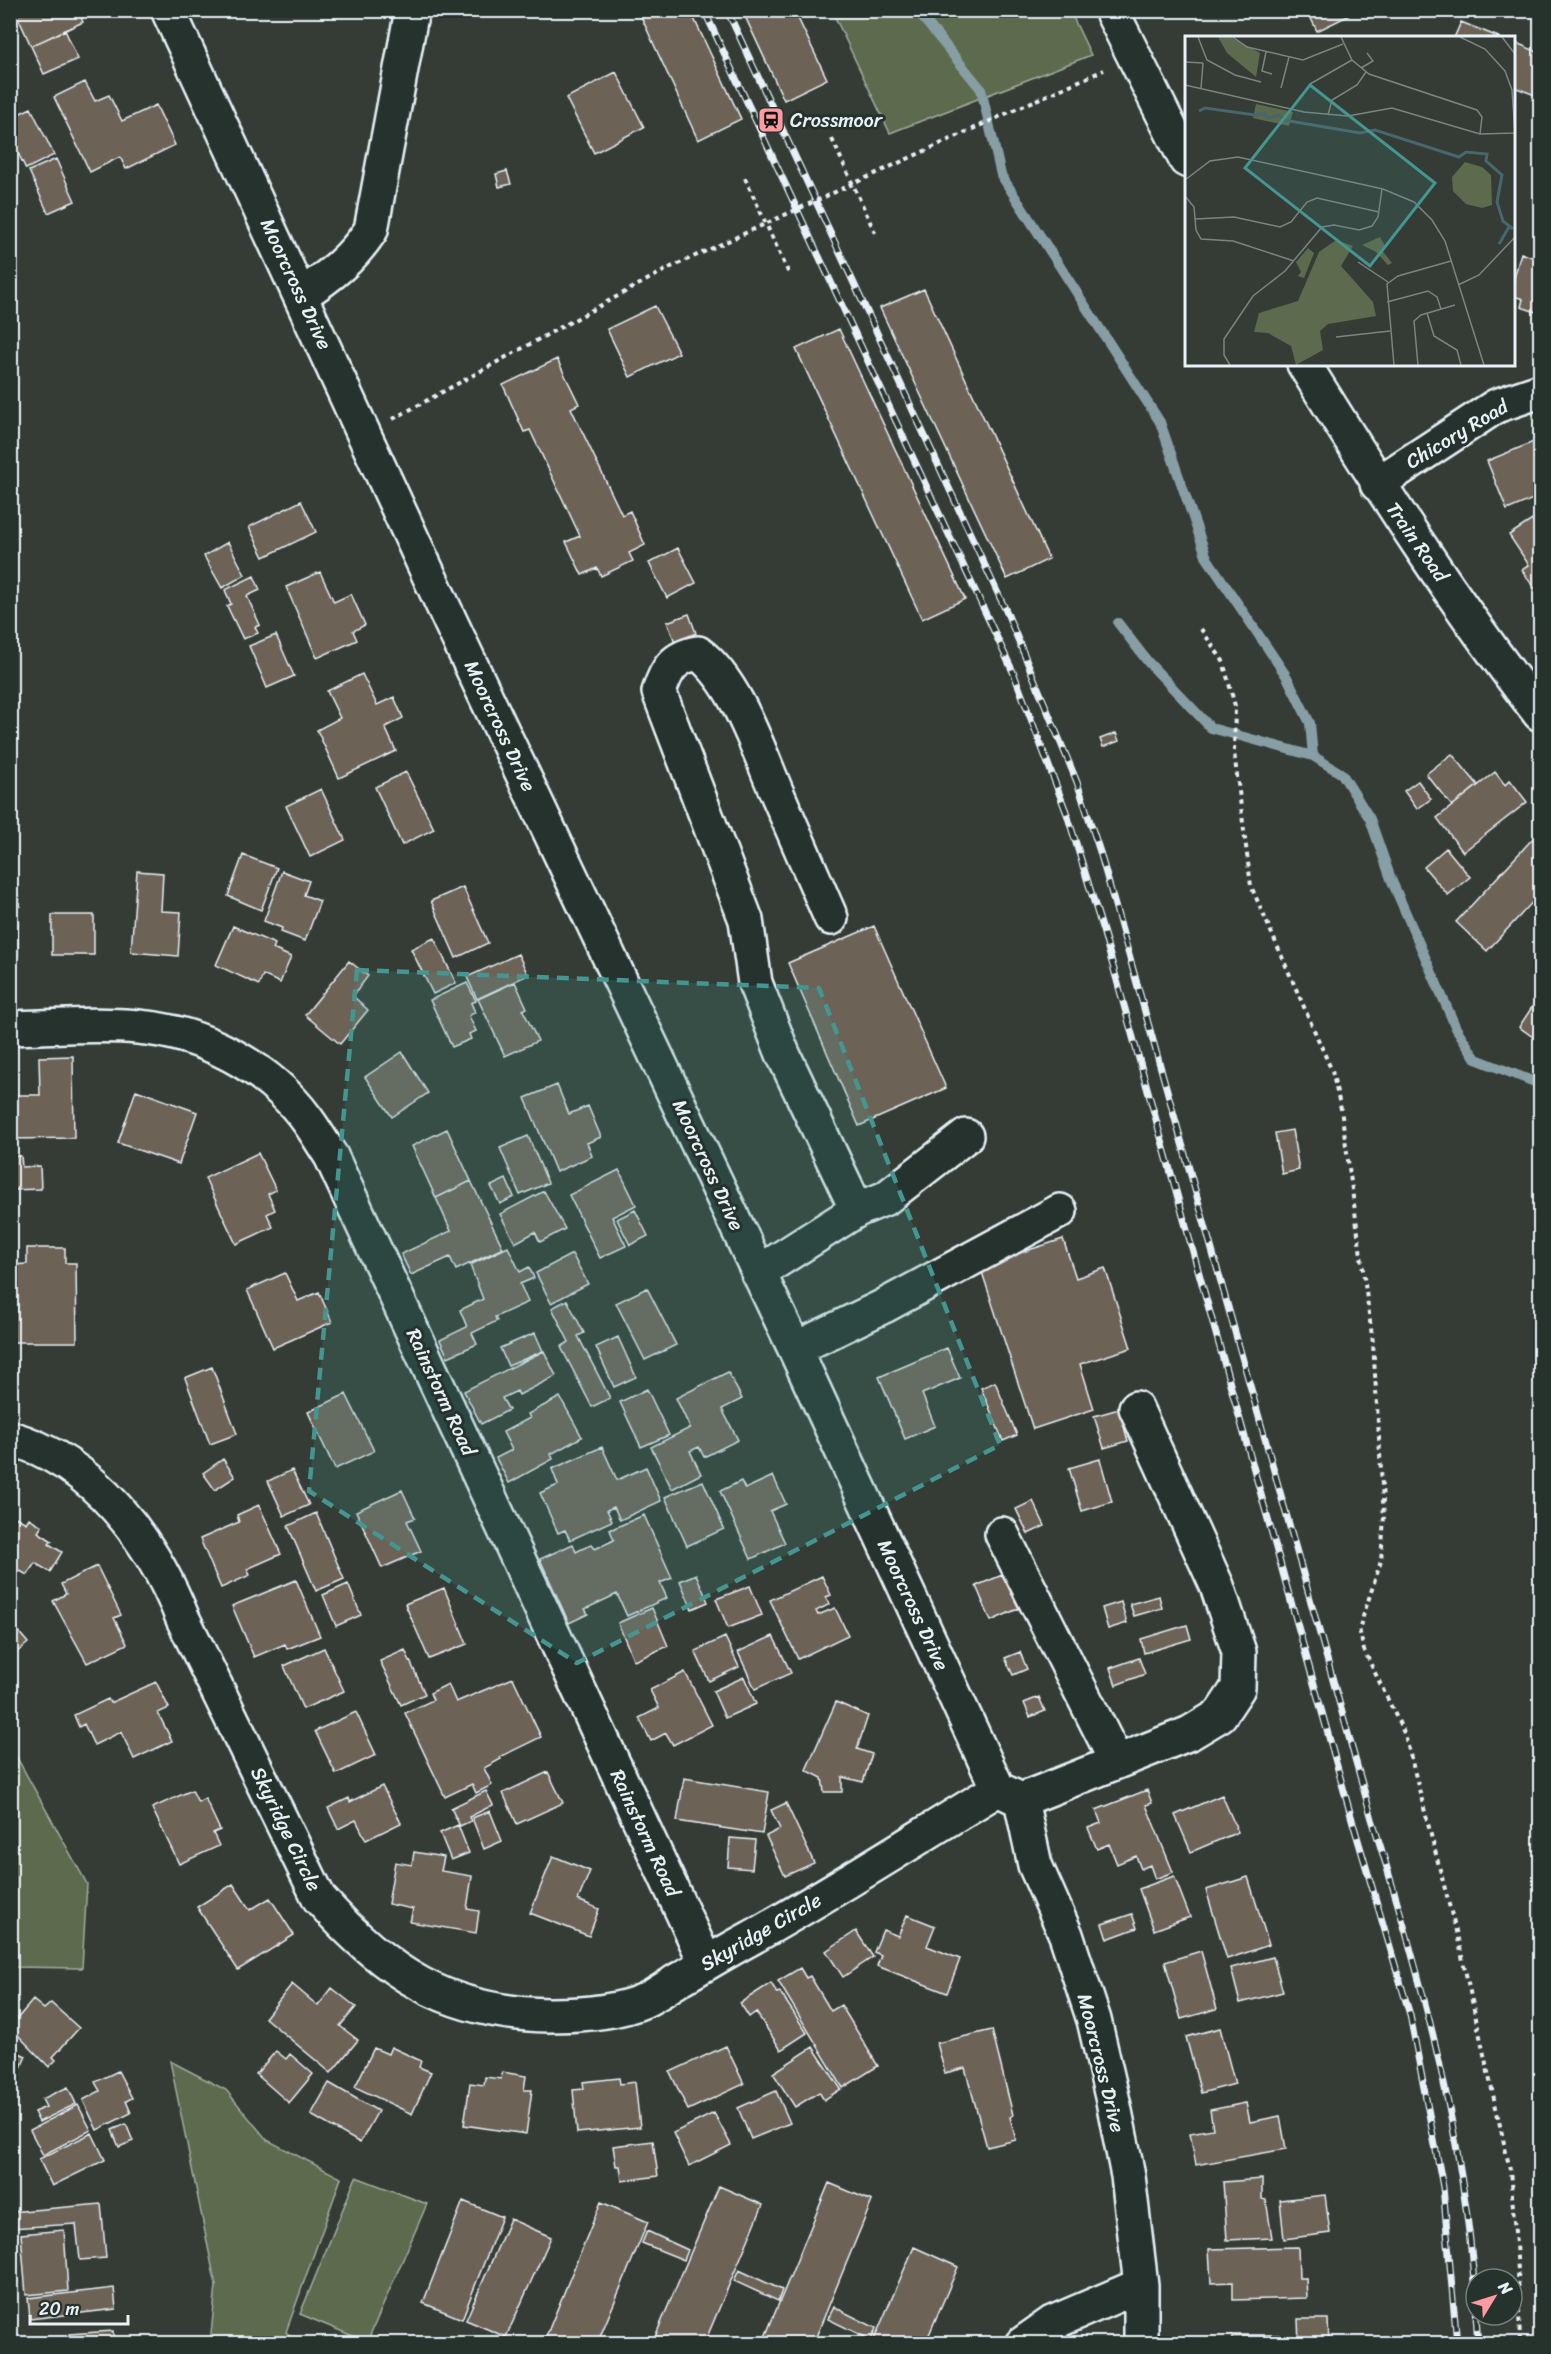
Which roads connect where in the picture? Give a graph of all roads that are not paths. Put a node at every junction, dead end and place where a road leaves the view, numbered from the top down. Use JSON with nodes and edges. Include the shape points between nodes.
{"nodes":[{"id":1,"x":168,"y":10,"type":"edge"},
{"id":2,"x":412,"y":10,"type":"edge"},
{"id":3,"x":1111,"y":10,"type":"edge"},
{"id":4,"x":1185,"y":158,"type":"edge"},
{"id":5,"x":301,"y":295,"type":"junction"},
{"id":6,"x":1305,"y":366,"type":"edge"},
{"id":7,"x":1540,"y":391,"type":"edge"},
{"id":8,"x":1377,"y":484,"type":"junction"},
{"id":9,"x":1540,"y":714,"type":"edge"},
{"id":10,"x":831,"y":918,"type":"dead end"},
{"id":11,"x":10,"y":1028,"type":"edge"},
{"id":12,"x":966,"y":1136,"type":"dead end"},
{"id":13,"x":857,"y":1210,"type":"junction"},
{"id":14,"x":1060,"y":1211,"type":"dead end"},
{"id":15,"x":758,"y":1273,"type":"junction"},
{"id":16,"x":795,"y":1349,"type":"junction"},
{"id":17,"x":1136,"y":1408,"type":"dead end"},
{"id":18,"x":10,"y":1438,"type":"edge"},
{"id":19,"x":1002,"y":1534,"type":"dead end"},
{"id":20,"x":1116,"y":1761,"type":"junction"},
{"id":21,"x":1010,"y":1795,"type":"junction"},
{"id":22,"x":706,"y":1963,"type":"junction"},
{"id":23,"x":1141,"y":2285,"type":"junction"},
{"id":24,"x":1051,"y":2333,"type":"edge"},
{"id":25,"x":1022,"y":2343,"type":"edge"},
{"id":26,"x":1141,"y":2343,"type":"edge"}],
"edges":[{"from":1,"to":5,"type":"street","name":"Moorcross Drive"},
{"from":2,"to":5,"type":"street","via":[[372,230],[337,271]]},
{"from":3,"to":4,"type":"street"},
{"from":5,"to":15,"type":"street","name":"Moorcross Drive"},
{"from":6,"to":8,"type":"street","name":"Train Road"},
{"from":7,"to":8,"type":"street","name":"Chicory Road","via":[[1496,405]]},
{"from":8,"to":9,"type":"street","name":"Train Road"},
{"from":10,"to":13,"type":"street","via":[[723,679],[711,662],[698,653],[675,660],[666,670],[659,692],[743,910],[759,993],[783,1054]]},
{"from":11,"to":22,"type":"street","name":"Rainstorm Road","via":[[138,1026],[176,1032],[216,1047],[248,1065],[280,1090],[305,1117],[336,1166]]},
{"from":12,"to":13,"type":"street","via":[[886,1198]]},
{"from":13,"to":15,"type":"street"},
{"from":14,"to":16,"type":"street"},
{"from":15,"to":16,"type":"street","name":"Moorcross Drive"},
{"from":16,"to":21,"type":"street","name":"Moorcross Drive"},
{"from":17,"to":20,"type":"street","name":"Skyridge Circle","via":[[1217,1586],[1239,1652],[1238,1688],[1220,1715],[1200,1727]]},
{"from":18,"to":22,"type":"street","name":"Skyridge Circle","via":[[76,1470],[128,1521],[151,1551],[319,1898],[382,1961],[431,1990],[474,2006],[522,2014],[564,2015],[608,2011],[643,2001]]},
{"from":19,"to":20,"type":"street"},
{"from":20,"to":21,"type":"street","name":"Skyridge Circle"},
{"from":21,"to":22,"type":"street","name":"Skyridge Circle"},
{"from":21,"to":23,"type":"street","name":"Moorcross Drive","via":[[1066,1935],[1094,2020],[1128,2176]]},
{"from":23,"to":24,"type":"street"},
{"from":23,"to":26,"type":"street","name":"Moorcross Drive"},
{"from":24,"to":25,"type":"street"}]}
